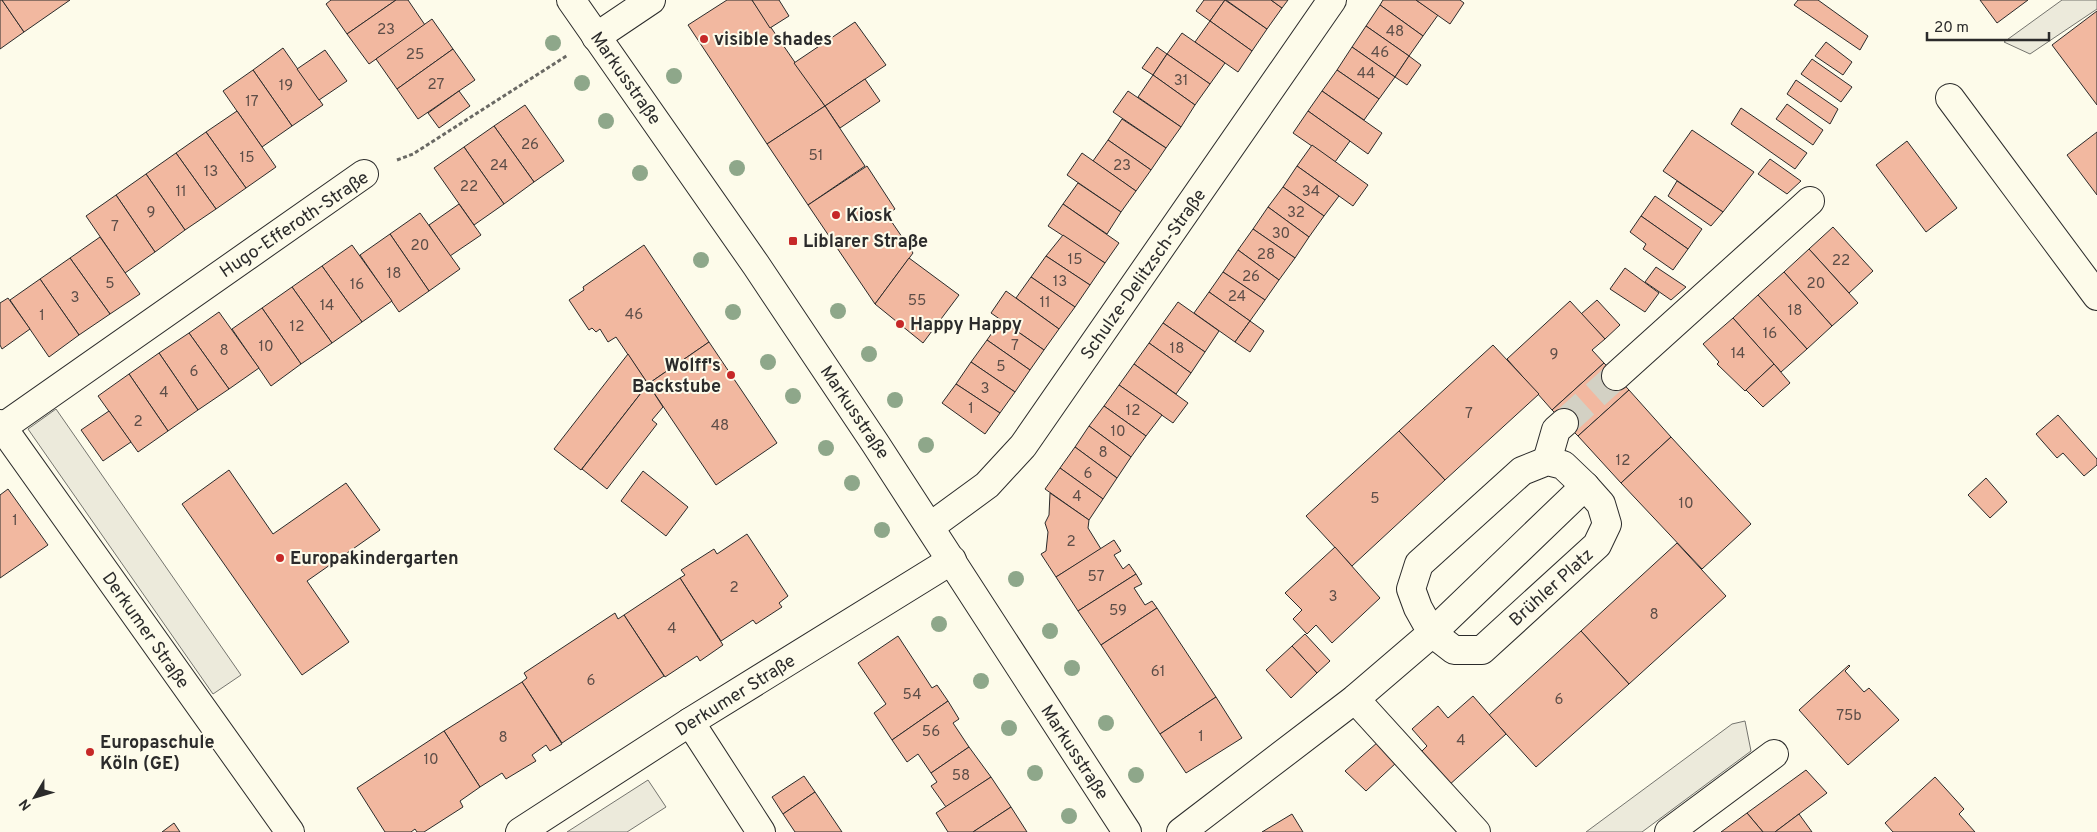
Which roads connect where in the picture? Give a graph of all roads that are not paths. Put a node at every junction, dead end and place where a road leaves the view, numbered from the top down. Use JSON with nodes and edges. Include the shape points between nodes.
{"nodes":[{"id":1,"x":571,"y":0,"type":"edge"},
{"id":2,"x":651,"y":0,"type":"edge"},
{"id":3,"x":1332,"y":0,"type":"edge"},
{"id":4,"x":596,"y":37,"type":"junction"},
{"id":5,"x":1950,"y":98,"type":"dead end"},
{"id":6,"x":364,"y":174,"type":"road end"},
{"id":7,"x":1810,"y":201,"type":"dead end"},
{"id":8,"x":2097,"y":296,"type":"edge"},
{"id":9,"x":1616,"y":376,"type":"tunnel mouth"},
{"id":10,"x":1564,"y":423,"type":"tunnel mouth"},
{"id":11,"x":1,"y":427,"type":"edge"},
{"id":12,"x":1547,"y":461,"type":"junction"},
{"id":13,"x":1585,"y":486,"type":"junction"},
{"id":14,"x":931,"y":526,"type":"junction"},
{"id":15,"x":952,"y":560,"type":"junction"},
{"id":16,"x":1432,"y":633,"type":"junction"},
{"id":17,"x":1355,"y":699,"type":"junction"},
{"id":18,"x":690,"y":722,"type":"junction"},
{"id":19,"x":1774,"y":754,"type":"dead end"},
{"id":20,"x":290,"y":832,"type":"edge"},
{"id":21,"x":520,"y":832,"type":"edge"},
{"id":22,"x":761,"y":832,"type":"edge"},
{"id":23,"x":1127,"y":832,"type":"edge"},
{"id":24,"x":1181,"y":832,"type":"edge"},
{"id":25,"x":1476,"y":832,"type":"edge"},
{"id":26,"x":1669,"y":832,"type":"edge"}],
"edges":[{"from":1,"to":4,"type":"street","name":"Markusstraße"},
{"from":2,"to":4,"type":"street"},
{"from":3,"to":14,"type":"street","name":"Schulze-Delitzsch-Straße","via":[[1023,446],[987,485]]},
{"from":4,"to":14,"type":"street","name":"Markusstraße","via":[[756,265]]},
{"from":5,"to":8,"type":"street"},
{"from":6,"to":11,"type":"street","name":"Hugo-Efferoth-Straße"},
{"from":7,"to":9,"type":"street"},
{"from":10,"to":12,"type":"street","via":[[1556,430]]},
{"from":11,"to":20,"type":"street","name":"Derkumer Straße"},
{"from":12,"to":13,"type":"street","name":"Brühler Platz","via":[[1563,464]]},
{"from":12,"to":16,"type":"street","name":"Brühler Platz","via":[[1522,471],[1419,564],[1411,589]]},
{"from":13,"to":16,"type":"street"},
{"from":13,"to":16,"type":"street","name":"Brühler Platz","via":[[1601,504],[1608,524],[1597,546],[1482,650],[1454,650]]},
{"from":14,"to":15,"type":"street","name":"Markusstraße"},
{"from":15,"to":18,"type":"street","name":"Derkumer Straße"},
{"from":15,"to":23,"type":"street","name":"Markusstraße"},
{"from":16,"to":17,"type":"street"},
{"from":17,"to":24,"type":"street"},
{"from":17,"to":25,"type":"street"},
{"from":18,"to":21,"type":"street","name":"Derkumer Straße"},
{"from":18,"to":22,"type":"street"},
{"from":19,"to":26,"type":"street"}]}
